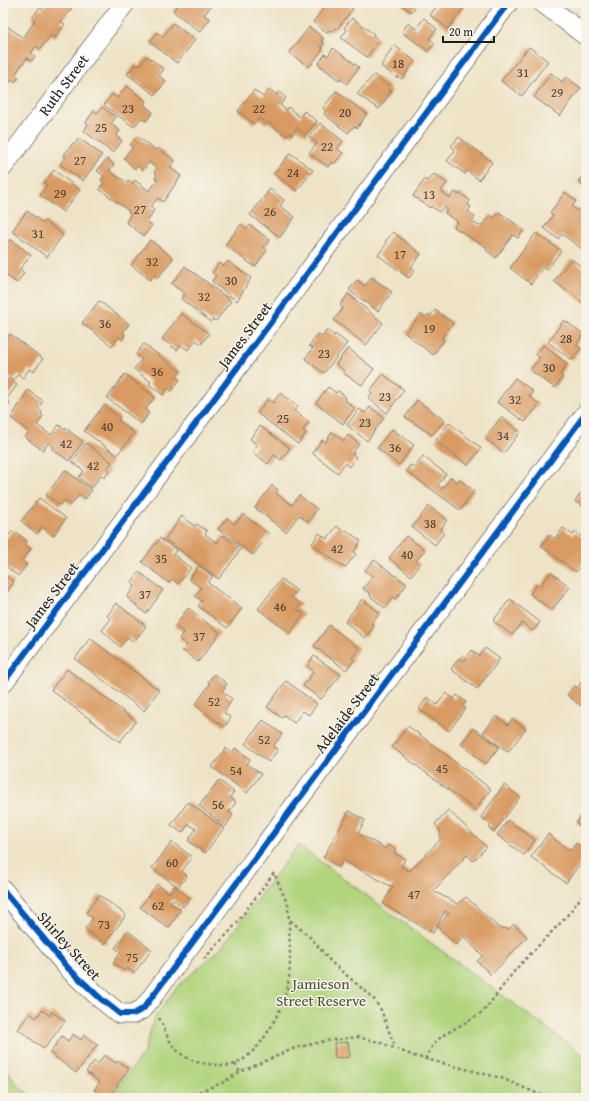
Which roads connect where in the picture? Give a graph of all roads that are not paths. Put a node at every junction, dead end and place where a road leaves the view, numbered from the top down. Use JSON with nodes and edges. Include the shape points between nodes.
{"nodes":[{"id":1,"x":125,"y":3,"type":"edge"},
{"id":2,"x":508,"y":3,"type":"edge"},
{"id":3,"x":542,"y":3,"type":"edge"},
{"id":4,"x":586,"y":36,"type":"edge"},
{"id":5,"x":3,"y":167,"type":"edge"},
{"id":6,"x":586,"y":413,"type":"edge"},
{"id":7,"x":3,"y":683,"type":"edge"},
{"id":8,"x":3,"y":890,"type":"edge"},
{"id":9,"x":120,"y":1014,"type":"joint"}],
"edges":[{"from":1,"to":5,"type":"street","name":"Ruth Street"},
{"from":2,"to":7,"type":"street","name":"James Street"},
{"from":3,"to":4,"type":"street"},
{"from":6,"to":9,"type":"street","name":"Adelaide Street","via":[[146,1006],[133,1014]]},
{"from":8,"to":9,"type":"street","name":"Shirley Street","via":[[68,968]]}]}
